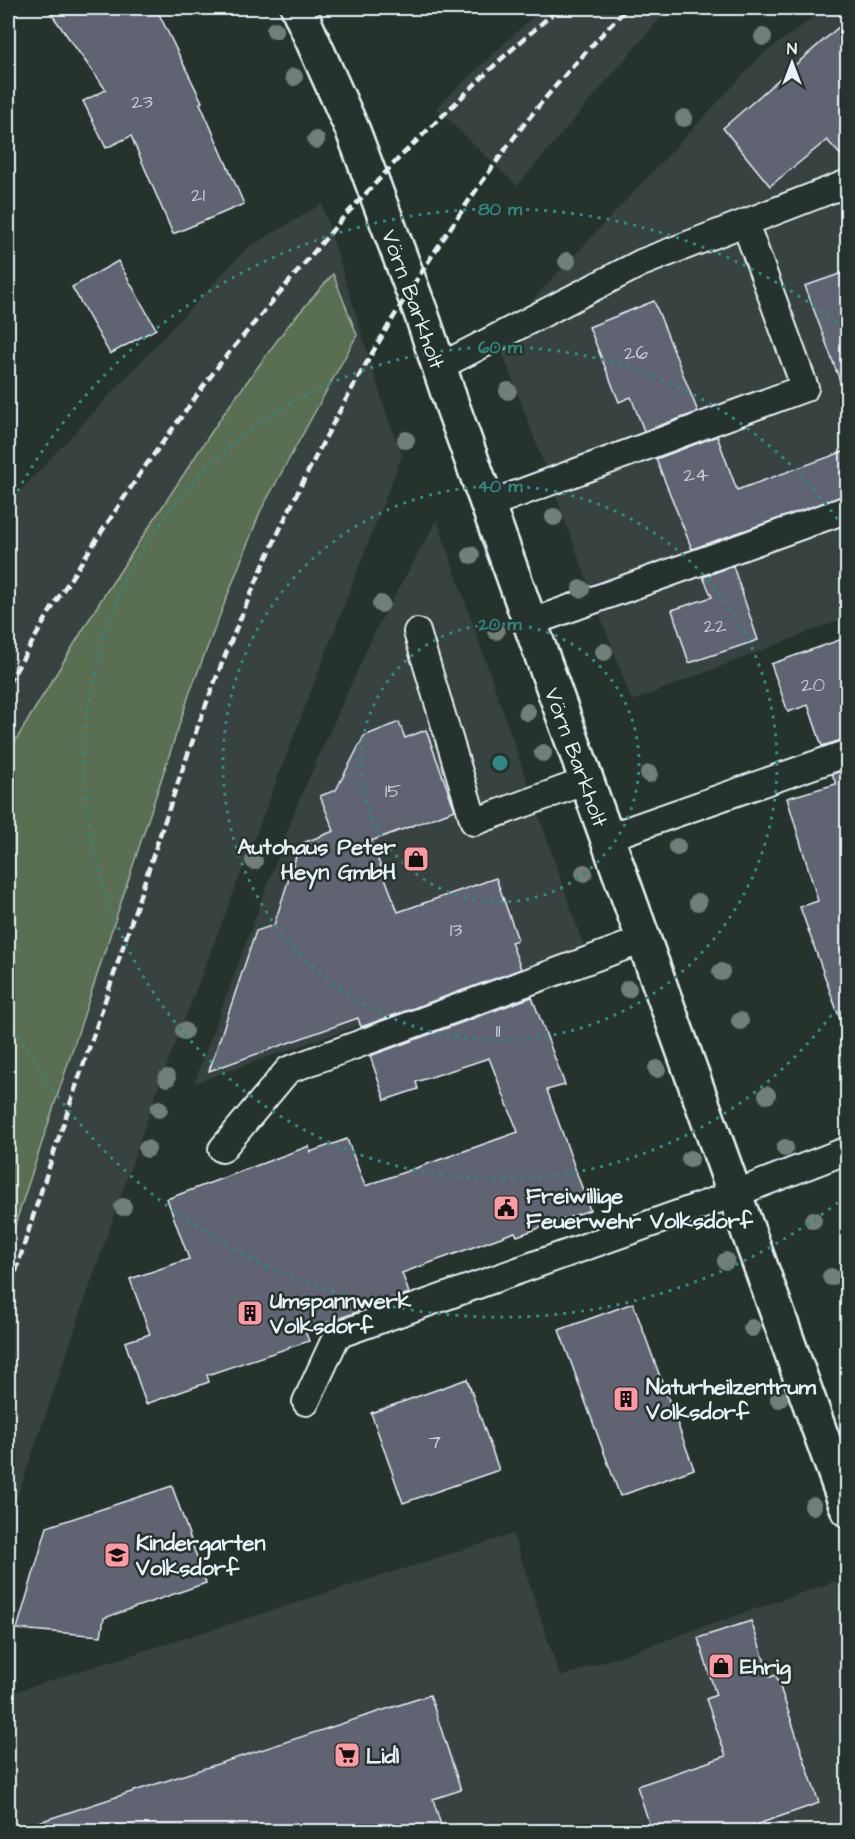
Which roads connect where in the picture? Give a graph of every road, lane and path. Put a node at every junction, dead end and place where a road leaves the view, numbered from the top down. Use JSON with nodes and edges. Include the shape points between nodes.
{"nodes":[{"id":1,"x":298,"y":8,"type":"edge"},
{"id":2,"x":848,"y":183,"type":"edge"},
{"id":3,"x":745,"y":223,"type":"junction"},
{"id":4,"x":439,"y":367,"type":"junction"},
{"id":5,"x":487,"y":505,"type":"junction"},
{"id":6,"x":848,"y":509,"type":"edge"},
{"id":7,"x":529,"y":623,"type":"junction"},
{"id":8,"x":417,"y":632,"type":"dead end"},
{"id":9,"x":848,"y":753,"type":"edge"},
{"id":10,"x":586,"y":781,"type":"junction"},
{"id":11,"x":606,"y":838,"type":"junction"},
{"id":12,"x":643,"y":940,"type":"junction"},
{"id":13,"x":222,"y":1149,"type":"dead end"},
{"id":14,"x":848,"y":1150,"type":"edge"},
{"id":15,"x":734,"y":1194,"type":"junction"},
{"id":16,"x":306,"y":1402,"type":"dead end"},
{"id":17,"x":848,"y":1510,"type":"edge"}],
"edges":[{"from":1,"to":4,"type":"street","name":"Vörn Barkholt","via":[[352,131]]},
{"from":2,"to":3,"type":"lane"},
{"from":3,"to":4,"type":"lane","via":[[641,263]]},
{"from":3,"to":5,"type":"lane","via":[[805,388]]},
{"from":4,"to":5,"type":"street","name":"Vörn Barkholt"},
{"from":5,"to":7,"type":"street","name":"Vörn Barkholt"},
{"from":6,"to":7,"type":"lane"},
{"from":7,"to":10,"type":"street","name":"Vörn Barkholt"},
{"from":8,"to":10,"type":"lane","via":[[474,822]]},
{"from":9,"to":11,"type":"lane"},
{"from":10,"to":11,"type":"street","name":"Vörn Barkholt"},
{"from":11,"to":12,"type":"street","name":"Vörn Barkholt"},
{"from":12,"to":13,"type":"lane","via":[[288,1070]]},
{"from":12,"to":15,"type":"street","name":"Vörn Barkholt"},
{"from":14,"to":15,"type":"lane"},
{"from":15,"to":16,"type":"lane","via":[[338,1335]]},
{"from":15,"to":17,"type":"street","name":"Vörn Barkholt"}]}
